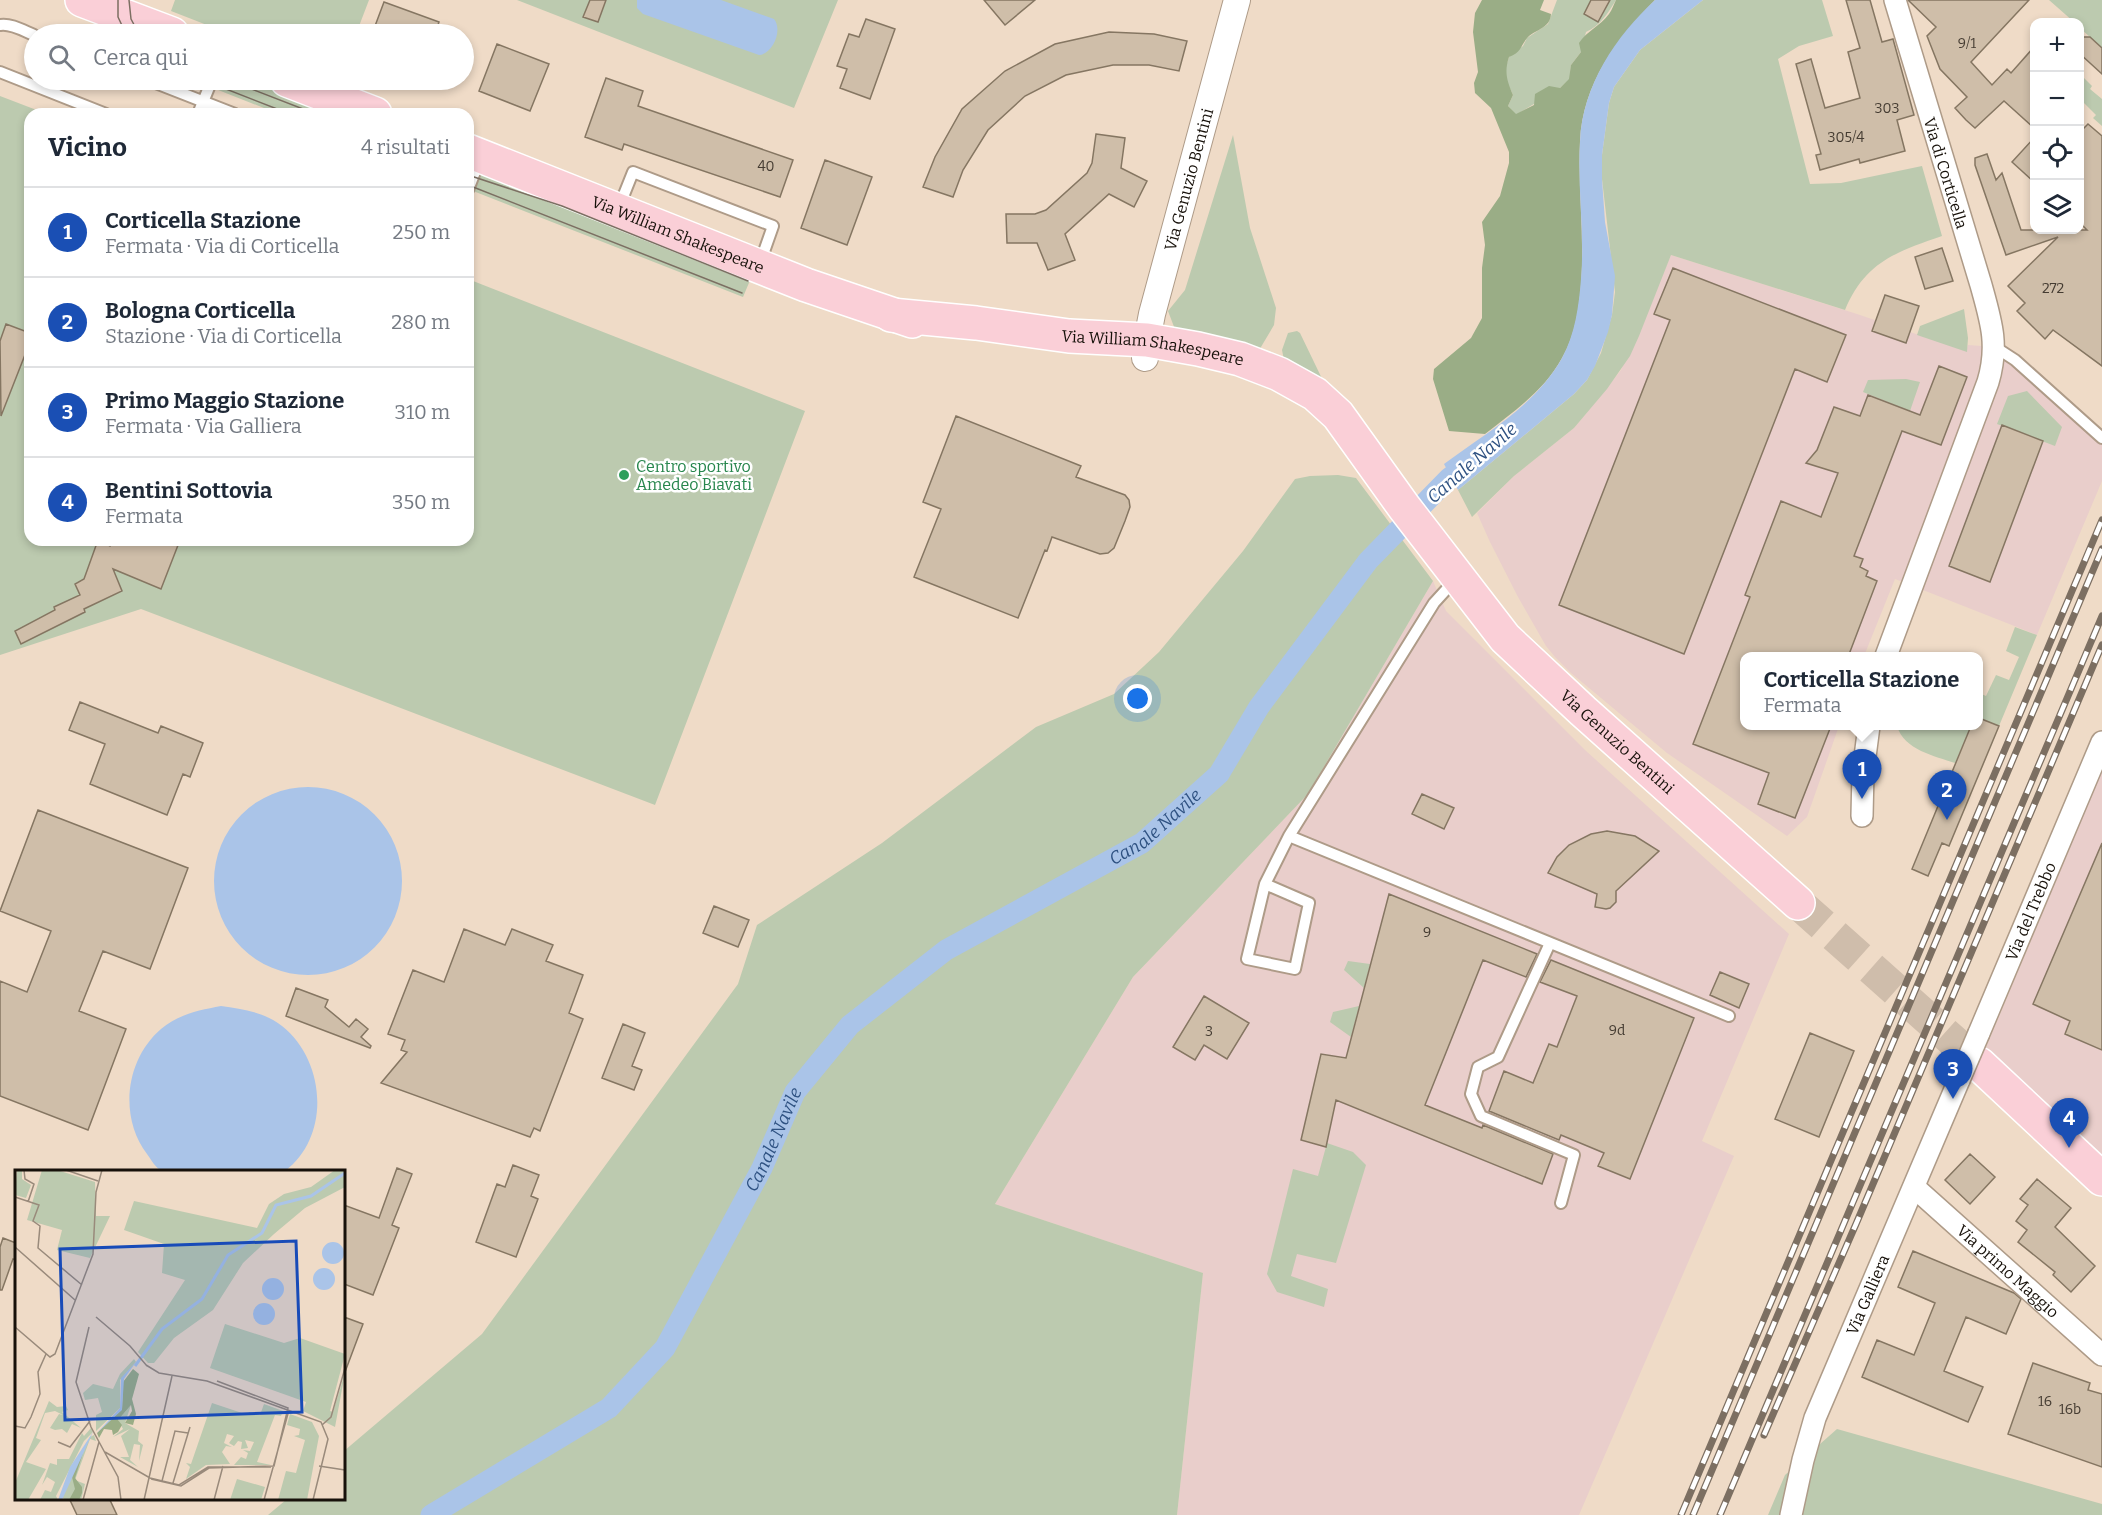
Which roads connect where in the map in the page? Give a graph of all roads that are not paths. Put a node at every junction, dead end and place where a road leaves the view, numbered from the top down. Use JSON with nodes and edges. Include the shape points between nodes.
{"nodes":[{"id":1,"x":82,"y":0,"type":"edge"},
{"id":2,"x":1237,"y":0,"type":"edge"},
{"id":3,"x":1894,"y":0,"type":"edge"},
{"id":4,"x":118,"y":7,"type":"edge"},
{"id":5,"x":152,"y":24,"type":"edge"},
{"id":6,"x":0,"y":25,"type":"edge"},
{"id":7,"x":24,"y":31,"type":"edge"},
{"id":8,"x":0,"y":72,"type":"edge"},
{"id":9,"x":24,"y":82,"type":"edge"},
{"id":10,"x":45,"y":90,"type":"edge"},
{"id":11,"x":174,"y":90,"type":"edge"},
{"id":12,"x":208,"y":90,"type":"edge"},
{"id":13,"x":313,"y":90,"type":"edge"},
{"id":14,"x":203,"y":101,"type":"junction"},
{"id":15,"x":91,"y":108,"type":"edge"},
{"id":16,"x":200,"y":108,"type":"edge"},
{"id":17,"x":220,"y":108,"type":"edge"},
{"id":18,"x":359,"y":108,"type":"edge"},
{"id":19,"x":475,"y":153,"type":"edge"},
{"id":20,"x":1995,"y":347,"type":"junction"},
{"id":21,"x":1146,"y":349,"type":"junction"},
{"id":22,"x":2102,"y":438,"type":"edge"},
{"id":23,"x":1454,"y":573,"type":"junction"},
{"id":24,"x":1888,"y":652,"type":"edge"},
{"id":25,"x":1868,"y":730,"type":"edge"},
{"id":26,"x":2102,"y":742,"type":"edge"},
{"id":27,"x":1862,"y":816,"type":"dead end"},
{"id":28,"x":1289,"y":836,"type":"junction"},
{"id":29,"x":1265,"y":884,"type":"junction"},
{"id":30,"x":1798,"y":903,"type":"tunnel mouth"},
{"id":31,"x":1550,"y":943,"type":"junction"},
{"id":32,"x":1729,"y":1016,"type":"dead end"},
{"id":33,"x":1972,"y":1059,"type":"junction"},
{"id":34,"x":2102,"y":1179,"type":"edge"},
{"id":35,"x":1914,"y":1187,"type":"junction"},
{"id":36,"x":1561,"y":1203,"type":"dead end"},
{"id":37,"x":2102,"y":1355,"type":"edge"},
{"id":38,"x":1791,"y":1515,"type":"edge"}],
"edges":[{"from":1,"to":4,"type":"main road"},
{"from":2,"to":21,"type":"street","name":"Via Genuzio Bentini"},
{"from":3,"to":20,"type":"street","name":"Via di Corticella","via":[[1981,285]]},
{"from":4,"to":5,"type":"main road"},
{"from":6,"to":7,"type":"lane"},
{"from":8,"to":9,"type":"lane"},
{"from":10,"to":15,"type":"lane"},
{"from":11,"to":14,"type":"lane"},
{"from":12,"to":14,"type":"lane"},
{"from":13,"to":18,"type":"main road"},
{"from":14,"to":16,"type":"lane"},
{"from":14,"to":17,"type":"lane"},
{"from":19,"to":21,"type":"main road","name":"Via William Shakespeare","via":[[838,297],[948,334],[1097,356]]},
{"from":20,"to":22,"type":"lane","via":[[2015,360]]},
{"from":20,"to":24,"type":"street","name":"Via di Corticella","via":[[1988,382]]},
{"from":21,"to":23,"type":"main road","name":"Via William Shakespeare","via":[[1198,349],[1240,359],[1315,394],[1338,415]]},
{"from":23,"to":28,"type":"lane"},
{"from":23,"to":30,"type":"main road","name":"Via Genuzio Bentini","via":[[1505,638]]},
{"from":25,"to":27,"type":"street"},
{"from":26,"to":33,"type":"street","name":"Via del Trebbo"},
{"from":28,"to":29,"type":"lane"},
{"from":28,"to":31,"type":"lane"},
{"from":29,"to":29,"type":"lane","via":[[1247,959],[1295,969],[1309,903]]},
{"from":31,"to":32,"type":"lane"},
{"from":31,"to":36,"type":"lane","via":[[1498,1056],[1478,1066],[1471,1094],[1481,1116],[1574,1155]]},
{"from":33,"to":34,"type":"main road"},
{"from":33,"to":35,"type":"street","name":"Via Galliera"},
{"from":35,"to":37,"type":"street","name":"Via primo Maggio"},
{"from":35,"to":38,"type":"street","name":"Via Galliera","via":[[1815,1418]]}]}
